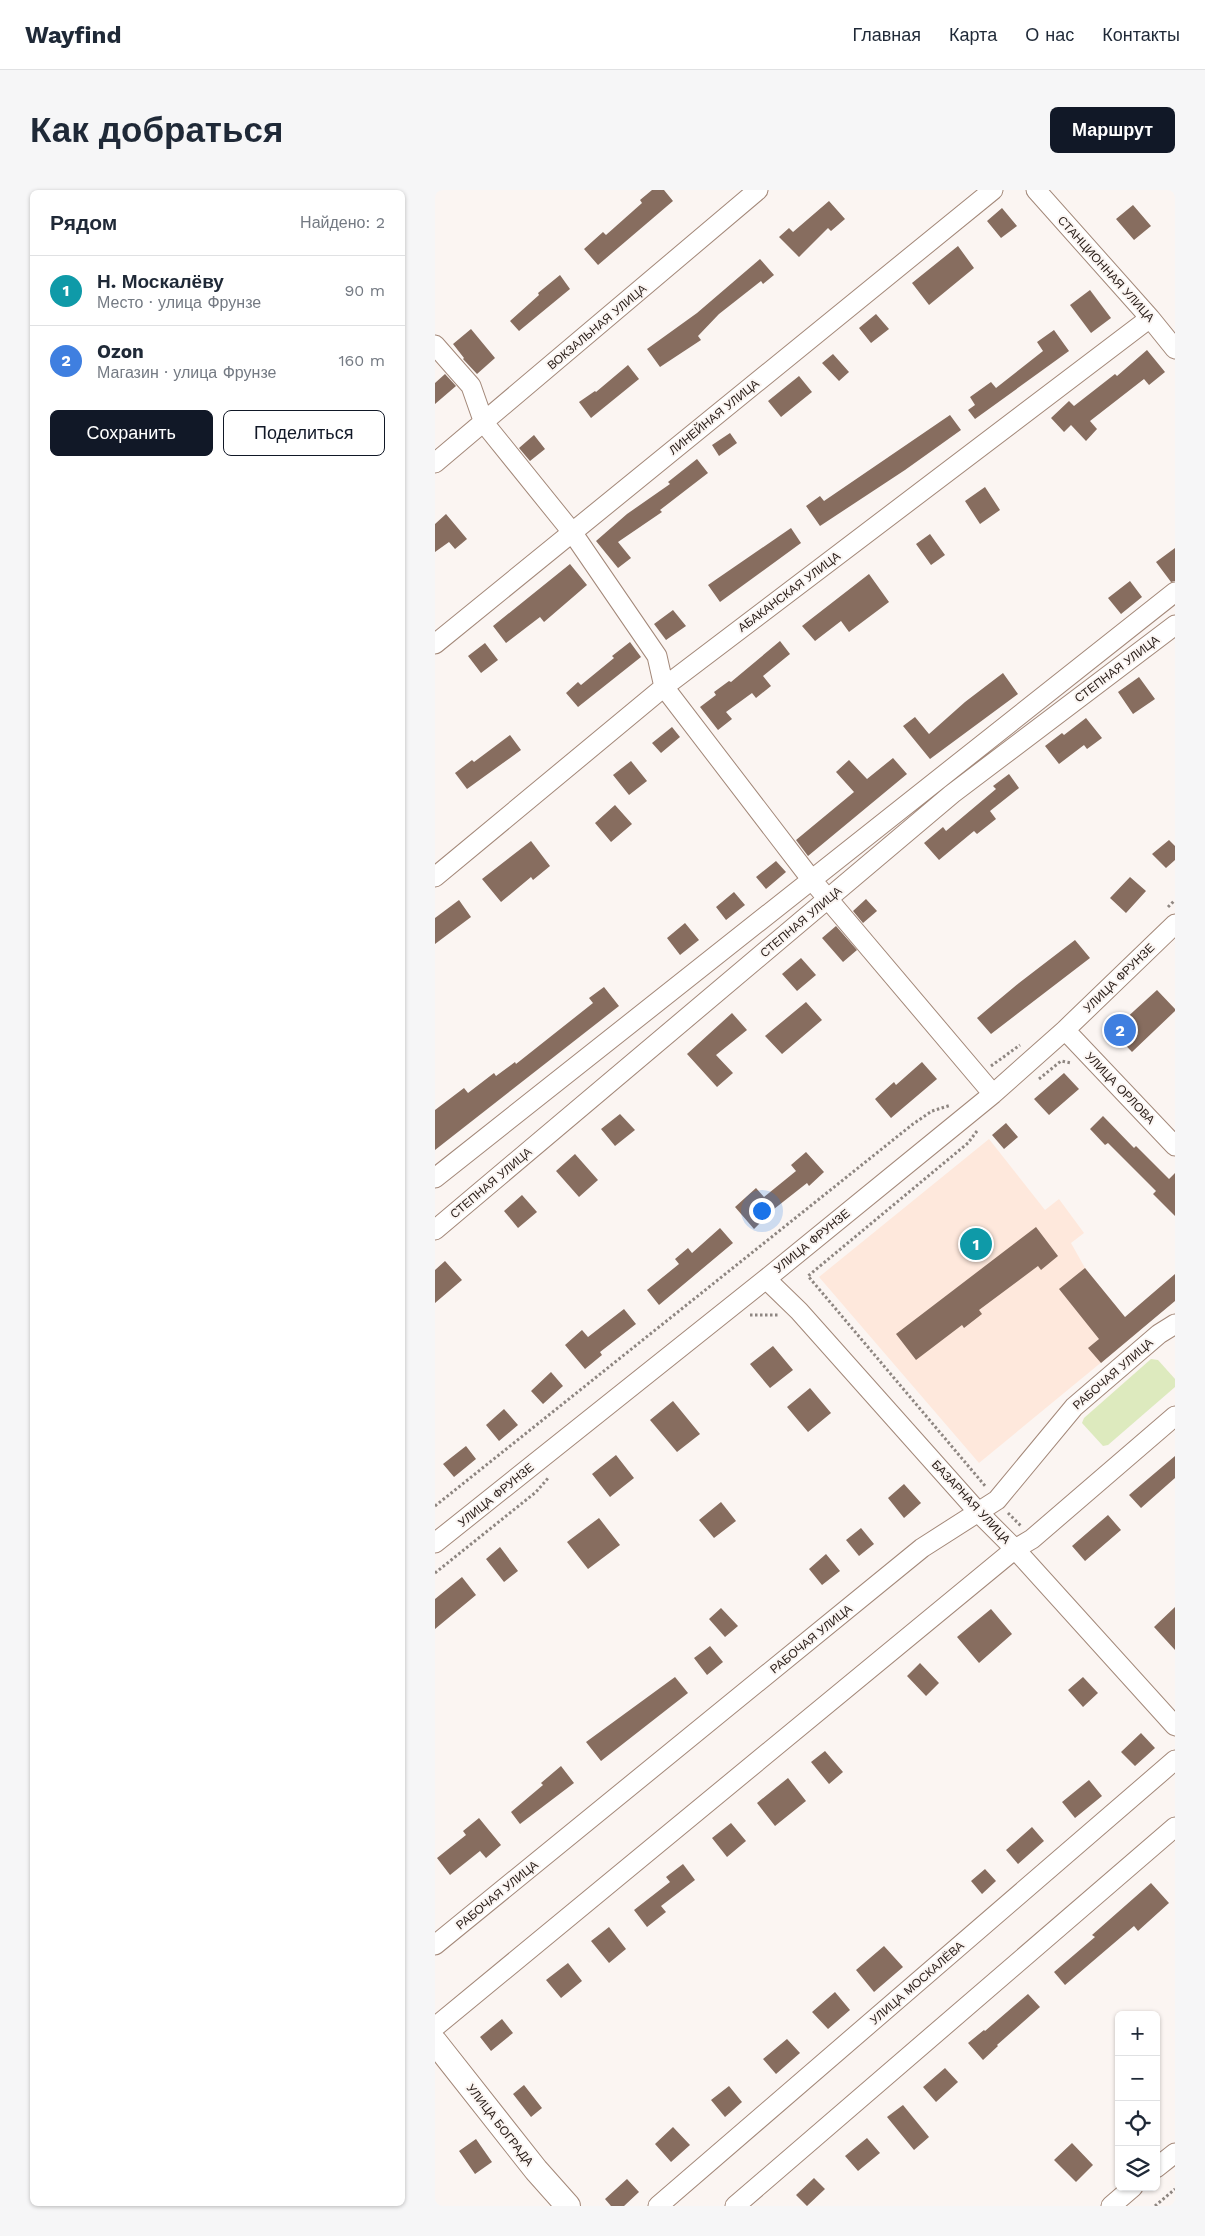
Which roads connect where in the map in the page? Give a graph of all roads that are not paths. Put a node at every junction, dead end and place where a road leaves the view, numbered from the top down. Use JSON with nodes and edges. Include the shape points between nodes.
{"nodes":[{"id":1,"x":758,"y":190,"type":"edge"},
{"id":2,"x":993,"y":190,"type":"edge"},
{"id":3,"x":1036,"y":190,"type":"edge"},
{"id":4,"x":1150,"y":318,"type":"junction"},
{"id":5,"x":435,"y":345,"type":"edge"},
{"id":6,"x":1175,"y":349,"type":"edge"},
{"id":7,"x":484,"y":424,"type":"junction"},
{"id":8,"x":435,"y":463,"type":"edge"},
{"id":9,"x":572,"y":532,"type":"junction"},
{"id":10,"x":1175,"y":592,"type":"edge"},
{"id":11,"x":1175,"y":625,"type":"edge"},
{"id":12,"x":435,"y":644,"type":"edge"},
{"id":13,"x":664,"y":687,"type":"junction"},
{"id":14,"x":435,"y":876,"type":"edge"},
{"id":15,"x":811,"y":879,"type":"junction"},
{"id":16,"x":828,"y":900,"type":"junction"},
{"id":17,"x":1175,"y":924,"type":"edge"},
{"id":18,"x":1065,"y":1030,"type":"junction"},
{"id":19,"x":993,"y":1094,"type":"junction"},
{"id":20,"x":1175,"y":1146,"type":"edge"},
{"id":21,"x":435,"y":1178,"type":"edge"},
{"id":22,"x":435,"y":1230,"type":"edge"},
{"id":23,"x":766,"y":1279,"type":"junction"},
{"id":24,"x":1175,"y":1324,"type":"edge"},
{"id":25,"x":1175,"y":1416,"type":"edge"},
{"id":26,"x":979,"y":1513,"type":"junction"},
{"id":27,"x":435,"y":1543,"type":"edge"},
{"id":28,"x":1015,"y":1549,"type":"junction"},
{"id":29,"x":1175,"y":1726,"type":"edge"},
{"id":30,"x":1175,"y":1760,"type":"edge"},
{"id":31,"x":1175,"y":1827,"type":"edge"},
{"id":32,"x":435,"y":1945,"type":"edge"},
{"id":33,"x":435,"y":2026,"type":"edge"},
{"id":34,"x":435,"y":2042,"type":"edge"},
{"id":35,"x":1175,"y":2153,"type":"edge"},
{"id":36,"x":1160,"y":2165,"type":"edge"},
{"id":37,"x":1128,"y":2191,"type":"edge"},
{"id":38,"x":568,"y":2206,"type":"edge"},
{"id":39,"x":658,"y":2206,"type":"edge"},
{"id":40,"x":735,"y":2206,"type":"edge"},
{"id":41,"x":1111,"y":2206,"type":"edge"}],
"edges":[{"from":1,"to":7,"type":"street","name":"ВОКЗАЛЬНАЯ УЛИЦА"},
{"from":2,"to":9,"type":"street","name":"ЛИНЕЙНАЯ УЛИЦА"},
{"from":3,"to":4,"type":"street","name":"СТАНЦИОННАЯ УЛИЦА"},
{"from":4,"to":6,"type":"street","name":"СТАНЦИОННАЯ УЛИЦА"},
{"from":4,"to":13,"type":"street","name":"АБАКАНСКАЯ УЛИЦА"},
{"from":5,"to":7,"type":"street","via":[[471,386]]},
{"from":7,"to":8,"type":"street","name":"ВОКЗАЛЬНАЯ УЛИЦА"},
{"from":7,"to":9,"type":"street"},
{"from":9,"to":12,"type":"street","name":"ЛИНЕЙНАЯ УЛИЦА"},
{"from":9,"to":13,"type":"street","via":[[657,656]]},
{"from":10,"to":15,"type":"street","name":"СТЕПНАЯ УЛИЦА"},
{"from":11,"to":16,"type":"street","name":"СТЕПНАЯ УЛИЦА","via":[[952,794]]},
{"from":13,"to":14,"type":"street","name":"АБАКАНСКАЯ УЛИЦА"},
{"from":13,"to":15,"type":"street"},
{"from":15,"to":16,"type":"street"},
{"from":15,"to":21,"type":"street","name":"СТЕПНАЯ УЛИЦА"},
{"from":16,"to":19,"type":"street"},
{"from":16,"to":22,"type":"street","name":"СТЕПНАЯ УЛИЦА"},
{"from":17,"to":18,"type":"street","name":"УЛИЦА ФРУНЗЕ"},
{"from":18,"to":19,"type":"street","name":"УЛИЦА ФРУНЗЕ"},
{"from":18,"to":20,"type":"street","name":"УЛИЦА ОРЛОВА"},
{"from":19,"to":23,"type":"street","name":"УЛИЦА ФРУНЗЕ"},
{"from":23,"to":26,"type":"street","name":"БАЗАРНАЯ УЛИЦА","via":[[799,1311]]},
{"from":23,"to":27,"type":"street","name":"УЛИЦА ФРУНЗЕ"},
{"from":24,"to":26,"type":"street","name":"РАБОЧАЯ УЛИЦА","via":[[1074,1407],[997,1500]]},
{"from":25,"to":28,"type":"street"},
{"from":26,"to":28,"type":"street","name":"БАЗАРНАЯ УЛИЦА"},
{"from":26,"to":32,"type":"street","name":"РАБОЧАЯ УЛИЦА","via":[[922,1548]]},
{"from":28,"to":29,"type":"street","name":"БАЗАРНАЯ УЛИЦА"},
{"from":28,"to":33,"type":"street"},
{"from":30,"to":39,"type":"street","name":"УЛИЦА МОСКАЛЁВА"},
{"from":31,"to":40,"type":"street"},
{"from":34,"to":38,"type":"main road","name":"УЛИЦА БОГРАДА"},
{"from":35,"to":36,"type":"street"},
{"from":37,"to":41,"type":"street"}]}
